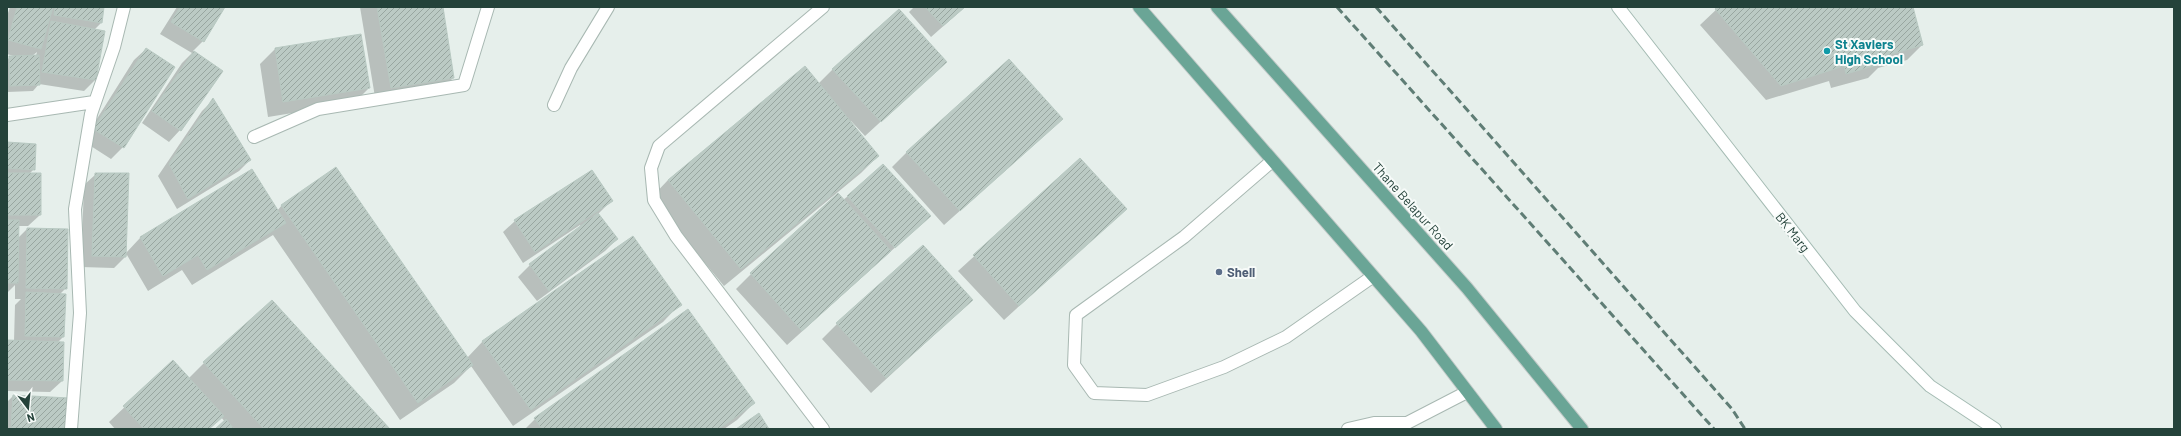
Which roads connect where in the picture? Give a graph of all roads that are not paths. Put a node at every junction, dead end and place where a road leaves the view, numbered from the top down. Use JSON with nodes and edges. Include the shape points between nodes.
{"nodes":[{"id":1,"x":124,"y":7,"type":"edge"},
{"id":2,"x":488,"y":7,"type":"edge"},
{"id":3,"x":608,"y":7,"type":"edge"},
{"id":4,"x":823,"y":7,"type":"edge"},
{"id":5,"x":1139,"y":7,"type":"edge"},
{"id":6,"x":1218,"y":7,"type":"edge"},
{"id":7,"x":1618,"y":7,"type":"edge"},
{"id":8,"x":94,"y":102,"type":"junction"},
{"id":9,"x":554,"y":105,"type":"dead end"},
{"id":10,"x":7,"y":115,"type":"edge"},
{"id":11,"x":254,"y":137,"type":"dead end"},
{"id":12,"x":1272,"y":161,"type":"junction"},
{"id":13,"x":1372,"y":277,"type":"junction"},
{"id":14,"x":1467,"y":392,"type":"junction"},
{"id":15,"x":71,"y":429,"type":"edge"},
{"id":16,"x":823,"y":429,"type":"edge"},
{"id":17,"x":1348,"y":429,"type":"edge"},
{"id":18,"x":1496,"y":429,"type":"edge"},
{"id":19,"x":1582,"y":429,"type":"edge"},
{"id":20,"x":1995,"y":429,"type":"edge"}],
"edges":[{"from":1,"to":8,"type":"street","via":[[114,47]]},
{"from":2,"to":11,"type":"street","via":[[464,85],[318,109]]},
{"from":3,"to":9,"type":"street","via":[[571,68]]},
{"from":4,"to":16,"type":"street","via":[[659,146],[651,168],[654,200],[676,236]]},
{"from":5,"to":12,"type":"main road"},
{"from":6,"to":19,"type":"main road","name":"Thane Belapur Road","via":[[1467,288]]},
{"from":7,"to":20,"type":"street","name":"BK Marg","via":[[1855,311],[1930,386]]},
{"from":8,"to":10,"type":"street"},
{"from":8,"to":15,"type":"street","via":[[74,210],[80,313]]},
{"from":12,"to":13,"type":"main road"},
{"from":12,"to":13,"type":"street","via":[[1184,237],[1076,315],[1074,365],[1094,393],[1147,395],[1224,368],[1286,337]]},
{"from":13,"to":14,"type":"main road","via":[[1421,331]]},
{"from":14,"to":17,"type":"street","via":[[1407,423],[1374,423]]},
{"from":14,"to":18,"type":"main road"}]}
